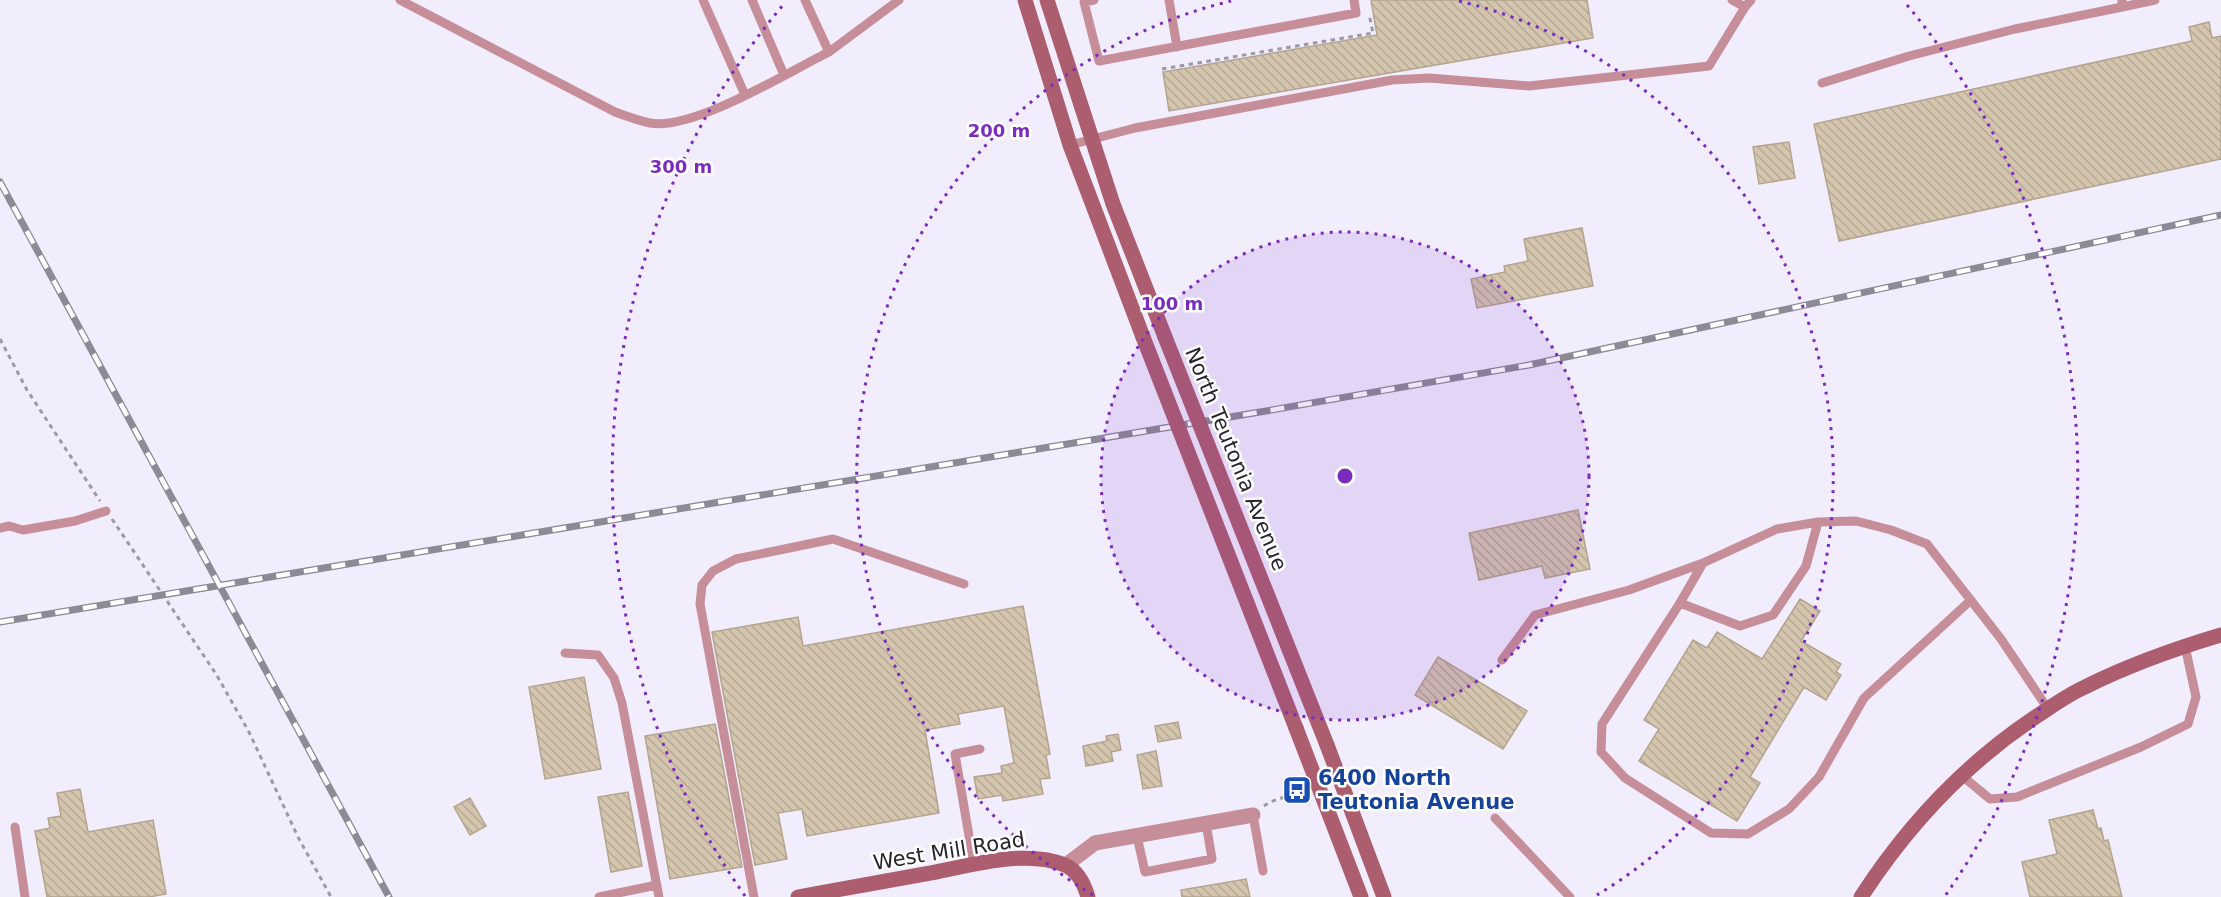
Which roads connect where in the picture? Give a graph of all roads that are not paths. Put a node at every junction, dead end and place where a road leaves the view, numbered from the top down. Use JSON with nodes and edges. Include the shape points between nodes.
{"nodes":[{"id":1,"x":400,"y":0,"type":"edge"},
{"id":2,"x":703,"y":0,"type":"edge"},
{"id":3,"x":752,"y":0,"type":"edge"},
{"id":4,"x":805,"y":0,"type":"edge"},
{"id":5,"x":899,"y":0,"type":"edge"},
{"id":6,"x":1025,"y":0,"type":"edge"},
{"id":7,"x":1047,"y":0,"type":"edge"},
{"id":8,"x":1094,"y":0,"type":"edge"},
{"id":9,"x":1169,"y":0,"type":"edge"},
{"id":10,"x":1354,"y":0,"type":"edge"},
{"id":11,"x":1732,"y":0,"type":"edge"},
{"id":12,"x":2155,"y":0,"type":"edge"},
{"id":13,"x":1748,"y":4,"type":"edge"},
{"id":14,"x":2122,"y":4,"type":"edge"},
{"id":15,"x":1177,"y":47,"type":"junction"},
{"id":16,"x":829,"y":52,"type":"junction"},
{"id":17,"x":784,"y":75,"type":"junction"},
{"id":18,"x":1822,"y":83,"type":"dead end"},
{"id":19,"x":745,"y":95,"type":"junction"},
{"id":20,"x":1091,"y":140,"type":"junction"},
{"id":21,"x":1070,"y":145,"type":"junction"},
{"id":22,"x":106,"y":511,"type":"road end"},
{"id":23,"x":1818,"y":522,"type":"junction"},
{"id":24,"x":0,"y":528,"type":"edge"},
{"id":25,"x":1703,"y":563,"type":"junction"},
{"id":26,"x":964,"y":584,"type":"dead end"},
{"id":27,"x":1971,"y":600,"type":"junction"},
{"id":28,"x":1680,"y":603,"type":"junction"},
{"id":29,"x":2221,"y":635,"type":"edge"},
{"id":30,"x":2185,"y":646,"type":"junction"},
{"id":31,"x":565,"y":653,"type":"dead end"},
{"id":32,"x":1502,"y":660,"type":"dead end"},
{"id":33,"x":2048,"y":709,"type":"junction"},
{"id":34,"x":980,"y":749,"type":"dead end"},
{"id":35,"x":1962,"y":775,"type":"junction"},
{"id":36,"x":1252,"y":815,"type":"joint"},
{"id":37,"x":1495,"y":818,"type":"dead end"},
{"id":38,"x":1206,"y":823,"type":"junction"},
{"id":39,"x":15,"y":827,"type":"dead end"},
{"id":40,"x":1137,"y":836,"type":"junction"},
{"id":41,"x":974,"y":865,"type":"junction"},
{"id":42,"x":1066,"y":866,"type":"junction"},
{"id":43,"x":1263,"y":871,"type":"dead end"},
{"id":44,"x":657,"y":885,"type":"junction"},
{"id":45,"x":847,"y":893,"type":"edge"},
{"id":46,"x":25,"y":897,"type":"edge"},
{"id":47,"x":599,"y":897,"type":"edge"},
{"id":48,"x":659,"y":897,"type":"edge"},
{"id":49,"x":754,"y":897,"type":"edge"},
{"id":50,"x":798,"y":897,"type":"edge"},
{"id":51,"x":1088,"y":897,"type":"edge"},
{"id":52,"x":1361,"y":897,"type":"edge"},
{"id":53,"x":1384,"y":897,"type":"edge"},
{"id":54,"x":1570,"y":897,"type":"edge"},
{"id":55,"x":1861,"y":897,"type":"edge"}],
"edges":[{"from":1,"to":19,"type":"lane","via":[[615,112],[651,124],[680,122]]},
{"from":2,"to":19,"type":"lane"},
{"from":3,"to":17,"type":"lane"},
{"from":4,"to":16,"type":"lane"},
{"from":5,"to":16,"type":"lane"},
{"from":6,"to":21,"type":"main road","name":"North Teutonia Avenue"},
{"from":7,"to":20,"type":"main road","name":"North Teutonia Avenue"},
{"from":8,"to":15,"type":"lane","via":[[1084,2],[1100,61]]},
{"from":9,"to":15,"type":"lane"},
{"from":10,"to":15,"type":"lane","via":[[1356,13]]},
{"from":11,"to":13,"type":"lane"},
{"from":12,"to":14,"type":"lane"},
{"from":13,"to":20,"type":"lane","via":[[1708,66],[1530,86],[1429,78],[1392,80],[1135,128]]},
{"from":14,"to":18,"type":"lane","via":[[1909,56]]},
{"from":16,"to":17,"type":"lane"},
{"from":17,"to":19,"type":"lane"},
{"from":20,"to":21,"type":"lane"},
{"from":20,"to":53,"type":"main road","name":"North Teutonia Avenue","bridge":true},
{"from":21,"to":52,"type":"main road","name":"North Teutonia Avenue","bridge":true},
{"from":22,"to":24,"type":"lane","via":[[23,530]]},
{"from":23,"to":25,"type":"lane","via":[[1778,529]]},
{"from":23,"to":27,"type":"lane","via":[[1856,521],[1927,544]]},
{"from":23,"to":28,"type":"lane","via":[[1806,566],[1773,615],[1740,627]]},
{"from":25,"to":28,"type":"lane"},
{"from":25,"to":32,"type":"lane","via":[[1629,590],[1535,615]]},
{"from":26,"to":49,"type":"lane","via":[[833,539],[736,559],[713,571],[702,585],[700,604]]},
{"from":27,"to":28,"type":"lane","via":[[1864,698],[1819,777],[1789,809],[1748,834],[1711,833],[1625,778],[1601,752],[1602,724]]},
{"from":27,"to":33,"type":"lane"},
{"from":29,"to":30,"type":"main road"},
{"from":30,"to":33,"type":"main road","via":[[2083,687]]},
{"from":30,"to":35,"type":"lane","via":[[2196,697],[2188,724],[2017,797],[1990,799]]},
{"from":31,"to":44,"type":"lane","via":[[598,655],[614,678]]},
{"from":33,"to":35,"type":"main road"},
{"from":34,"to":41,"type":"lane","via":[[954,754]]},
{"from":35,"to":55,"type":"main road","via":[[1904,836]]},
{"from":36,"to":38,"type":"street"},
{"from":36,"to":43,"type":"lane"},
{"from":37,"to":54,"type":"lane"},
{"from":38,"to":40,"type":"street"},
{"from":38,"to":40,"type":"lane","via":[[1212,859],[1145,872]]},
{"from":39,"to":46,"type":"lane"},
{"from":40,"to":42,"type":"street","via":[[1095,843]]},
{"from":41,"to":42,"type":"main road","name":"West Mill Road","via":[[1033,858]]},
{"from":41,"to":45,"type":"main road","name":"West Mill Road"},
{"from":42,"to":51,"type":"main road","via":[[1077,873]]},
{"from":44,"to":47,"type":"lane"},
{"from":44,"to":48,"type":"lane"},
{"from":45,"to":50,"type":"main road","name":"West Mill Road"}]}
